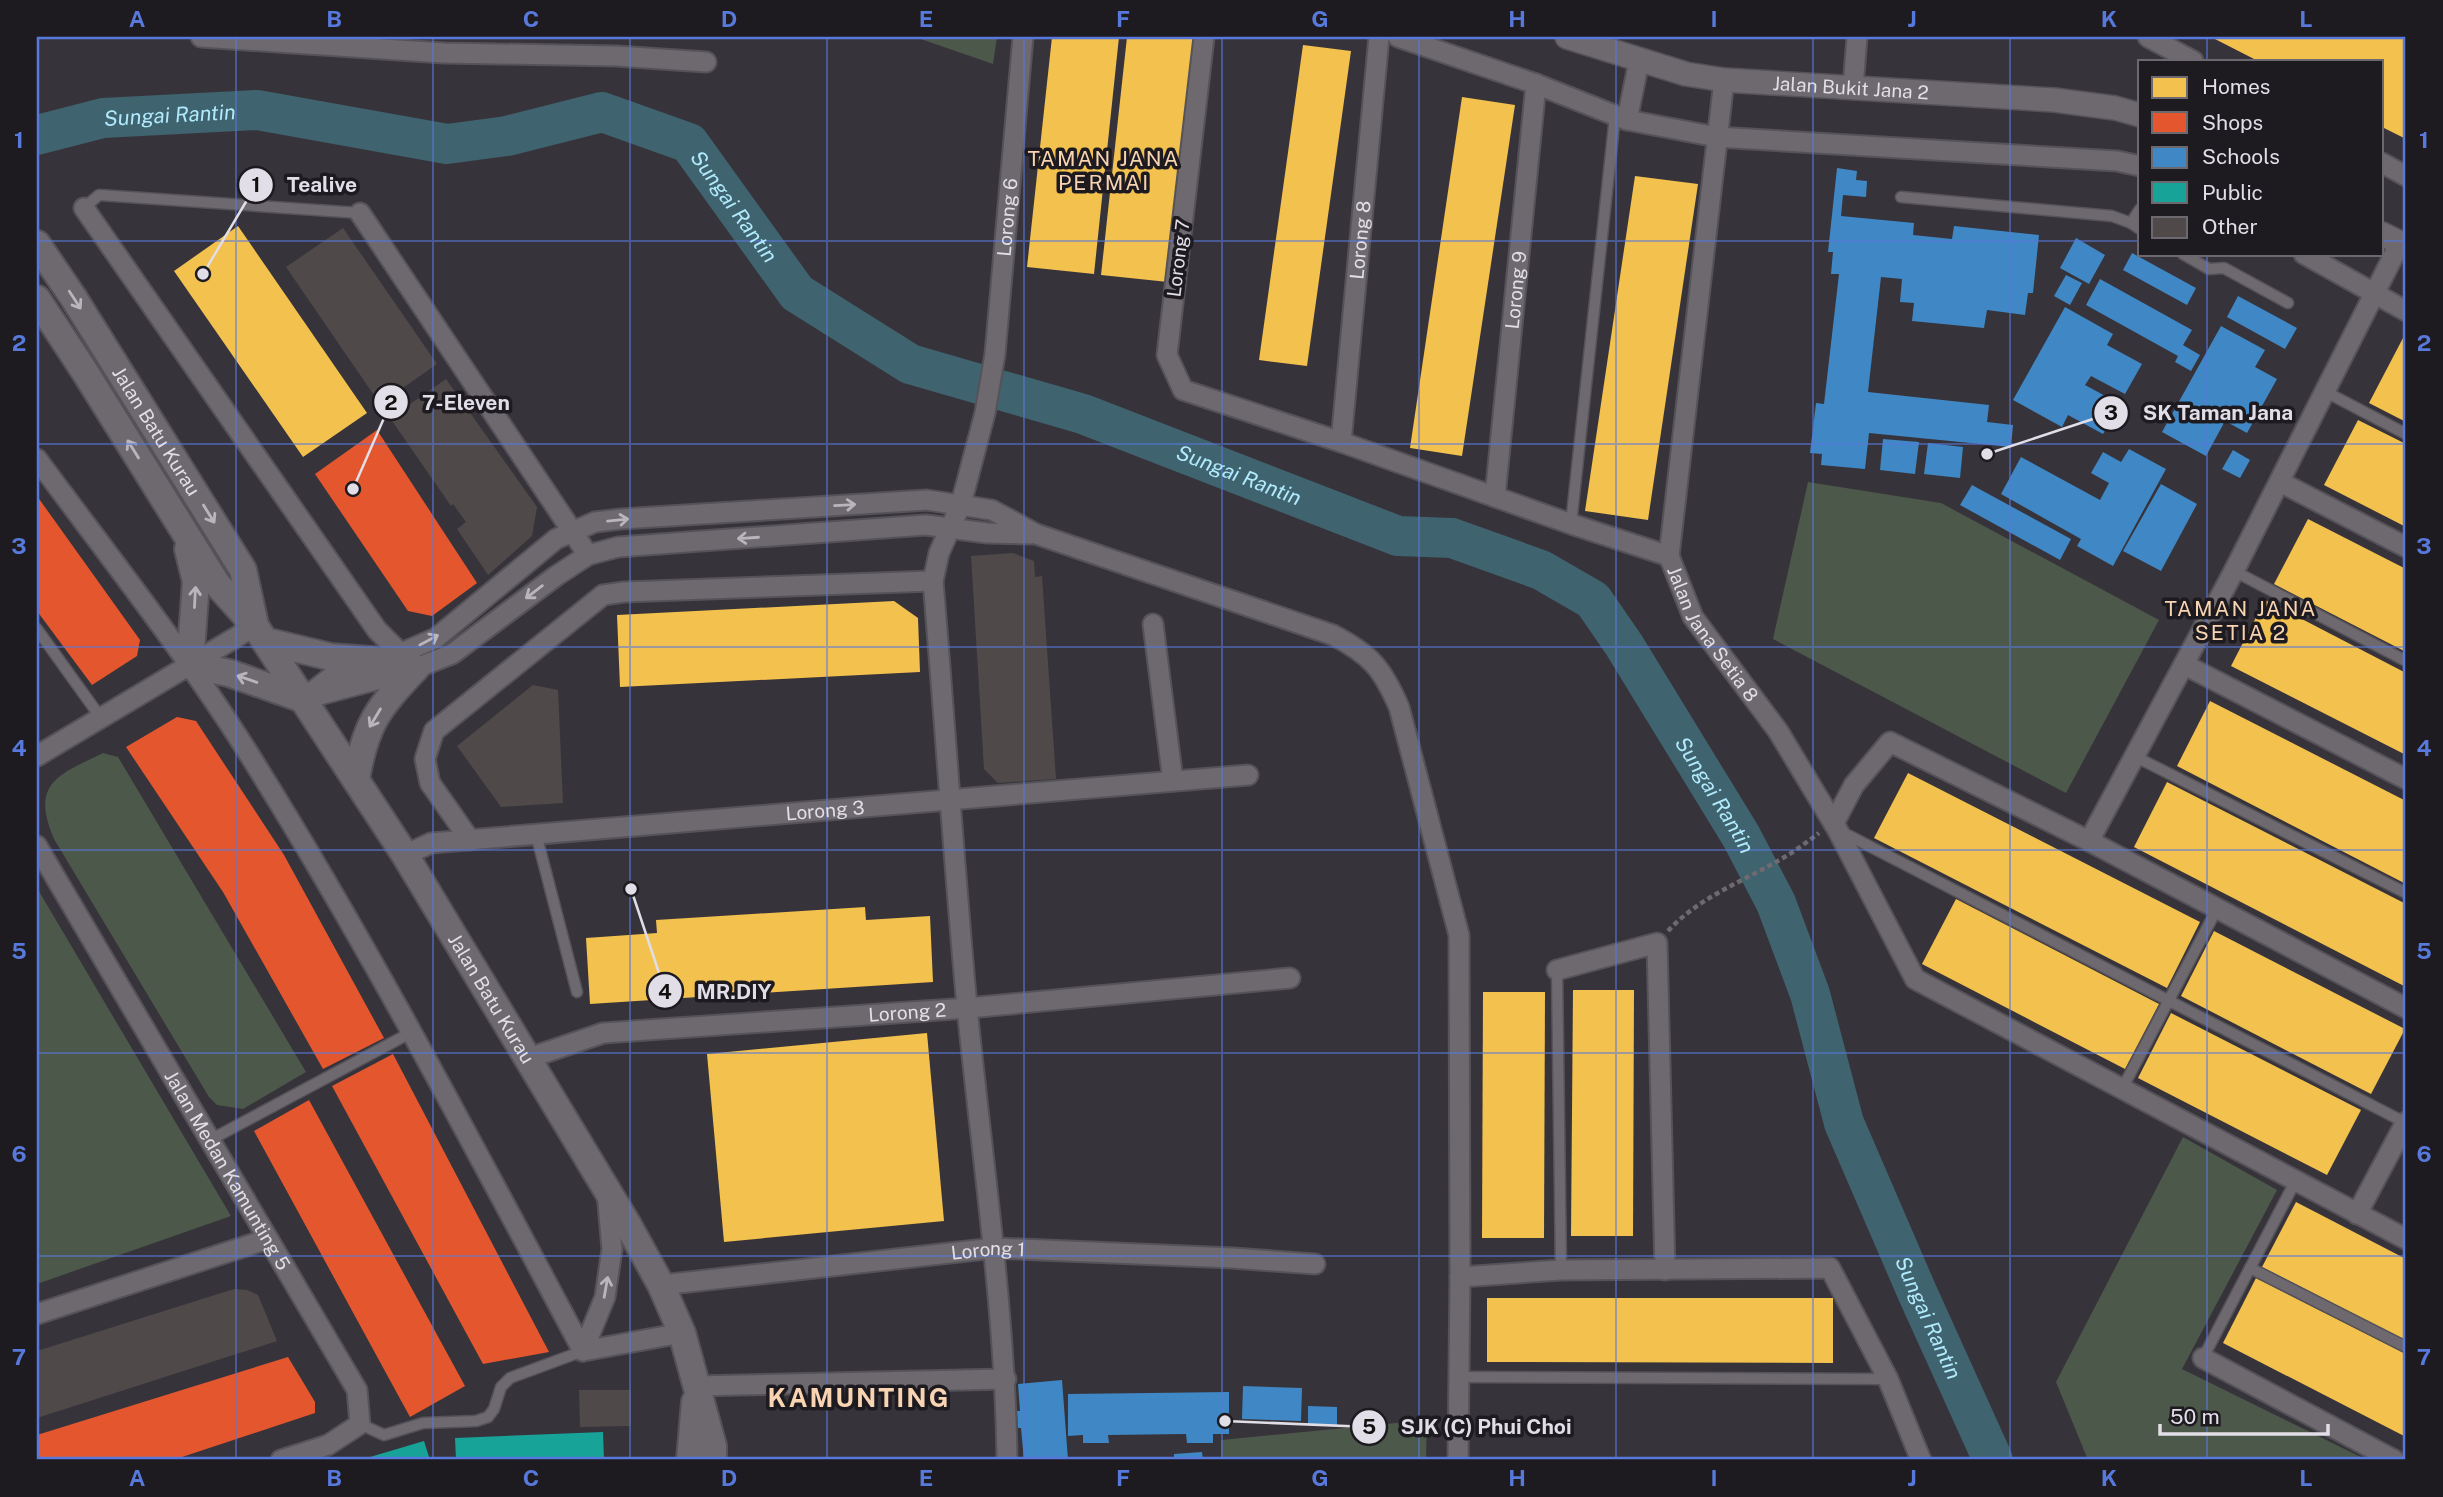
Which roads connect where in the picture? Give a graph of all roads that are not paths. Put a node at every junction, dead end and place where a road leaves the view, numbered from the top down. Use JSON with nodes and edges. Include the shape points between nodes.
{"nodes":[{"id":1,"x":201,"y":37,"type":"edge"},
{"id":2,"x":624,"y":37,"type":"edge"},
{"id":3,"x":1023,"y":37,"type":"edge"},
{"id":4,"x":1204,"y":37,"type":"edge"},
{"id":5,"x":1379,"y":37,"type":"edge"},
{"id":6,"x":1398,"y":37,"type":"edge"},
{"id":7,"x":1567,"y":37,"type":"edge"},
{"id":8,"x":1857,"y":37,"type":"edge"},
{"id":9,"x":2148,"y":37,"type":"edge"},
{"id":10,"x":285,"y":40,"type":"edge"},
{"id":11,"x":447,"y":45,"type":"edge"},
{"id":12,"x":617,"y":56,"type":"junction"},
{"id":13,"x":2191,"y":60,"type":"edge"},
{"id":14,"x":1639,"y":61,"type":"junction"},
{"id":15,"x":706,"y":62,"type":"dead end"},
{"id":16,"x":1724,"y":80,"type":"junction"},
{"id":17,"x":1536,"y":84,"type":"junction"},
{"id":18,"x":1853,"y":87,"type":"junction"},
{"id":19,"x":2138,"y":114,"type":"edge"},
{"id":20,"x":1621,"y":118,"type":"junction"},
{"id":21,"x":1717,"y":137,"type":"junction"},
{"id":22,"x":2384,"y":164,"type":"edge"},
{"id":23,"x":2138,"y":166,"type":"edge"},
{"id":24,"x":2406,"y":176,"type":"edge"},
{"id":25,"x":1901,"y":197,"type":"dead end"},
{"id":26,"x":84,"y":208,"type":"joint"},
{"id":27,"x":360,"y":213,"type":"joint"},
{"id":28,"x":2136,"y":226,"type":"edge"},
{"id":29,"x":2396,"y":241,"type":"edge"},
{"id":30,"x":37,"y":244,"type":"edge"},
{"id":31,"x":2186,"y":256,"type":"edge"},
{"id":32,"x":2307,"y":256,"type":"edge"},
{"id":33,"x":2375,"y":295,"type":"junction"},
{"id":34,"x":37,"y":299,"type":"edge"},
{"id":35,"x":2288,"y":303,"type":"dead end"},
{"id":36,"x":2406,"y":312,"type":"edge"},
{"id":37,"x":2326,"y":392,"type":"junction"},
{"id":38,"x":2406,"y":434,"type":"edge"},
{"id":39,"x":1341,"y":442,"type":"junction"},
{"id":40,"x":37,"y":459,"type":"edge"},
{"id":41,"x":2280,"y":482,"type":"junction"},
{"id":42,"x":1495,"y":497,"type":"junction"},
{"id":43,"x":961,"y":504,"type":"junction"},
{"id":44,"x":1571,"y":524,"type":"junction"},
{"id":45,"x":951,"y":528,"type":"junction"},
{"id":46,"x":184,"y":531,"type":"junction"},
{"id":47,"x":572,"y":531,"type":"junction"},
{"id":48,"x":1036,"y":534,"type":"junction"},
{"id":49,"x":2406,"y":547,"type":"edge"},
{"id":50,"x":588,"y":555,"type":"junction"},
{"id":51,"x":1669,"y":556,"type":"junction"},
{"id":52,"x":2234,"y":571,"type":"junction"},
{"id":53,"x":933,"y":580,"type":"junction"},
{"id":54,"x":1153,"y":624,"type":"dead end"},
{"id":55,"x":37,"y":629,"type":"edge"},
{"id":56,"x":260,"y":634,"type":"junction"},
{"id":57,"x":400,"y":661,"type":"junction"},
{"id":58,"x":2406,"y":661,"type":"edge"},
{"id":59,"x":190,"y":665,"type":"junction"},
{"id":60,"x":2185,"y":665,"type":"junction"},
{"id":61,"x":303,"y":699,"type":"junction"},
{"id":62,"x":101,"y":718,"type":"junction"},
{"id":63,"x":37,"y":755,"type":"edge"},
{"id":64,"x":2136,"y":757,"type":"junction"},
{"id":65,"x":1248,"y":775,"type":"dead end"},
{"id":66,"x":2406,"y":779,"type":"edge"},
{"id":67,"x":356,"y":780,"type":"junction"},
{"id":68,"x":1173,"y":781,"type":"junction"},
{"id":69,"x":951,"y":800,"type":"junction"},
{"id":70,"x":1835,"y":826,"type":"junction"},
{"id":71,"x":536,"y":834,"type":"junction"},
{"id":72,"x":470,"y":840,"type":"junction"},
{"id":73,"x":2090,"y":842,"type":"junction"},
{"id":74,"x":37,"y":846,"type":"edge"},
{"id":75,"x":405,"y":855,"type":"junction"},
{"id":76,"x":2406,"y":893,"type":"edge"},
{"id":77,"x":2217,"y":909,"type":"junction"},
{"id":78,"x":1556,"y":970,"type":"joint"},
{"id":79,"x":1290,"y":978,"type":"dead end"},
{"id":80,"x":577,"y":992,"type":"dead end"},
{"id":81,"x":2169,"y":1000,"type":"junction"},
{"id":82,"x":968,"y":1008,"type":"junction"},
{"id":83,"x":2406,"y":1008,"type":"edge"},
{"id":84,"x":413,"y":1031,"type":"junction"},
{"id":85,"x":529,"y":1058,"type":"junction"},
{"id":86,"x":2122,"y":1089,"type":"junction"},
{"id":87,"x":2406,"y":1122,"type":"edge"},
{"id":88,"x":210,"y":1140,"type":"junction"},
{"id":89,"x":2295,"y":1182,"type":"junction"},
{"id":90,"x":606,"y":1188,"type":"junction"},
{"id":91,"x":2357,"y":1214,"type":"junction"},
{"id":92,"x":268,"y":1239,"type":"junction"},
{"id":93,"x":2406,"y":1239,"type":"edge"},
{"id":94,"x":995,"y":1248,"type":"junction"},
{"id":95,"x":1315,"y":1264,"type":"dead end"},
{"id":96,"x":2250,"y":1268,"type":"junction"},
{"id":97,"x":1561,"y":1270,"type":"junction"},
{"id":98,"x":1665,"y":1270,"type":"junction"},
{"id":99,"x":1460,"y":1277,"type":"junction"},
{"id":100,"x":661,"y":1285,"type":"junction"},
{"id":101,"x":37,"y":1314,"type":"edge"},
{"id":102,"x":682,"y":1333,"type":"junction"},
{"id":103,"x":2406,"y":1347,"type":"edge"},
{"id":104,"x":583,"y":1351,"type":"junction"},
{"id":105,"x":2203,"y":1358,"type":"joint"},
{"id":106,"x":1459,"y":1377,"type":"junction"},
{"id":107,"x":1006,"y":1379,"type":"junction"},
{"id":108,"x":1888,"y":1379,"type":"junction"},
{"id":109,"x":696,"y":1387,"type":"junction"},
{"id":110,"x":360,"y":1424,"type":"junction"},
{"id":111,"x":281,"y":1460,"type":"edge"},
{"id":112,"x":690,"y":1460,"type":"edge"},
{"id":113,"x":713,"y":1460,"type":"edge"},
{"id":114,"x":1007,"y":1460,"type":"edge"},
{"id":115,"x":1458,"y":1460,"type":"edge"},
{"id":116,"x":1921,"y":1460,"type":"edge"},
{"id":117,"x":2394,"y":1460,"type":"edge"}],
"edges":[{"from":1,"to":10,"type":"street"},
{"from":2,"to":12,"type":"street"},
{"from":3,"to":43,"type":"street","name":"Lorong 6","via":[[995,354]]},
{"from":4,"to":39,"type":"street","name":"Lorong 7","via":[[1167,355],[1183,390]]},
{"from":5,"to":39,"type":"street","name":"Lorong 8"},
{"from":6,"to":17,"type":"street"},
{"from":7,"to":14,"type":"street","name":"Jalan Bukit Jana 2"},
{"from":8,"to":18,"type":"street"},
{"from":9,"to":13,"type":"street"},
{"from":10,"to":11,"type":"street"},
{"from":11,"to":12,"type":"street"},
{"from":12,"to":15,"type":"street"},
{"from":14,"to":16,"type":"street","name":"Jalan Bukit Jana 2"},
{"from":14,"to":20,"type":"street"},
{"from":16,"to":18,"type":"street","name":"Jalan Bukit Jana 2"},
{"from":16,"to":21,"type":"street","name":"Jalan Jana Setia 8"},
{"from":17,"to":20,"type":"street"},
{"from":17,"to":42,"type":"street","name":"Lorong 9"},
{"from":18,"to":19,"type":"street","name":"Jalan Bukit Jana 2","via":[[2054,100]]},
{"from":20,"to":21,"type":"street"},
{"from":20,"to":44,"type":"lane"},
{"from":21,"to":23,"type":"street"},
{"from":21,"to":51,"type":"street","name":"Jalan Jana Setia 8"},
{"from":22,"to":24,"type":"street"},
{"from":25,"to":28,"type":"lane","via":[[2112,216]]},
{"from":26,"to":27,"type":"lane","via":[[99,195]]},
{"from":26,"to":57,"type":"street"},
{"from":27,"to":47,"type":"street"},
{"from":29,"to":33,"type":"street"},
{"from":30,"to":56,"type":"main road","name":"Jalan Batu Kurau","one_way":true,"via":[[243,570]]},
{"from":31,"to":35,"type":"lane","via":[[2209,269],[2224,268]]},
{"from":32,"to":33,"type":"street"},
{"from":33,"to":36,"type":"street"},
{"from":33,"to":37,"type":"street"},
{"from":46,"to":34,"type":"main road","name":"Jalan Batu Kurau","one_way":true},
{"from":37,"to":38,"type":"lane"},
{"from":37,"to":41,"type":"street"},
{"from":39,"to":42,"type":"street"},
{"from":40,"to":59,"type":"street"},
{"from":41,"to":49,"type":"street"},
{"from":41,"to":52,"type":"street"},
{"from":42,"to":44,"type":"street"},
{"from":43,"to":45,"type":"street","name":"Lorong 6"},
{"from":47,"to":43,"type":"street","one_way":true,"via":[[621,519],[927,500]]},
{"from":43,"to":48,"type":"street","via":[[992,510]]},
{"from":44,"to":51,"type":"street"},
{"from":45,"to":48,"type":"street"},
{"from":45,"to":50,"type":"street","one_way":true,"via":[[926,525],[631,546]]},
{"from":45,"to":53,"type":"street","name":"Lorong 6"},
{"from":46,"to":56,"type":"main road","name":"Jalan Batu Kurau","via":[[217,584]]},
{"from":59,"to":46,"type":"main road","one_way":true,"via":[[196,581]]},
{"from":47,"to":50,"type":"street"},
{"from":57,"to":47,"type":"street","one_way":true,"via":[[436,638],[556,538]]},
{"from":48,"to":99,"type":"street","via":[[1333,635],[1361,650],[1386,678],[1399,707],[1459,935]]},
{"from":50,"to":57,"type":"street","one_way":true,"via":[[452,654]]},
{"from":51,"to":70,"type":"street","name":"Jalan Jana Setia 8","via":[[1693,617],[1778,731]]},
{"from":52,"to":58,"type":"lane"},
{"from":52,"to":60,"type":"street"},
{"from":53,"to":69,"type":"street","name":"Lorong 6"},
{"from":53,"to":72,"type":"street","via":[[603,595],[434,731],[425,759],[430,783]]},
{"from":54,"to":68,"type":"street"},
{"from":55,"to":62,"type":"lane"},
{"from":56,"to":57,"type":"main road","via":[[331,657]]},
{"from":56,"to":59,"type":"street"},
{"from":56,"to":61,"type":"main road","name":"Jalan Batu Kurau"},
{"from":57,"to":61,"type":"street","via":[[358,687]]},
{"from":57,"to":61,"type":"street","via":[[335,674]]},
{"from":57,"to":67,"type":"main road","one_way":true,"via":[[361,748]]},
{"from":61,"to":59,"type":"main road","one_way":true,"via":[[229,673]]},
{"from":59,"to":62,"type":"street"},
{"from":59,"to":84,"type":"street","via":[[253,761]]},
{"from":60,"to":64,"type":"street"},
{"from":60,"to":66,"type":"street"},
{"from":61,"to":67,"type":"main road","name":"Jalan Batu Kurau"},
{"from":62,"to":63,"type":"street"},
{"from":64,"to":73,"type":"street"},
{"from":64,"to":76,"type":"lane"},
{"from":65,"to":68,"type":"street","name":"Lorong 3"},
{"from":67,"to":75,"type":"main road","name":"Jalan Batu Kurau"},
{"from":68,"to":69,"type":"street","name":"Lorong 3"},
{"from":69,"to":71,"type":"street","name":"Lorong 3"},
{"from":69,"to":82,"type":"street","name":"Lorong 6"},
{"from":70,"to":73,"type":"street","via":[[1854,785],[1890,742]]},
{"from":70,"to":81,"type":"lane"},
{"from":70,"to":86,"type":"street","name":"Jalan Jana Setia 8","via":[[1915,979]]},
{"from":71,"to":72,"type":"street","name":"Lorong 3"},
{"from":71,"to":80,"type":"lane"},
{"from":72,"to":75,"type":"street","name":"Lorong 3","via":[[431,843]]},
{"from":73,"to":77,"type":"street"},
{"from":74,"to":88,"type":"street","name":"Jalan Medan Kamunting 5"},
{"from":75,"to":85,"type":"main road","name":"Jalan Batu Kurau"},
{"from":77,"to":81,"type":"lane"},
{"from":77,"to":83,"type":"street"},
{"from":78,"to":97,"type":"lane"},
{"from":78,"to":98,"type":"street","via":[[1657,943]]},
{"from":79,"to":82,"type":"street","name":"Lorong 2"},
{"from":81,"to":86,"type":"lane"},
{"from":81,"to":87,"type":"lane"},
{"from":82,"to":85,"type":"street","name":"Lorong 2","via":[[603,1033]]},
{"from":82,"to":94,"type":"street","name":"Lorong 6"},
{"from":84,"to":88,"type":"lane"},
{"from":84,"to":104,"type":"street"},
{"from":85,"to":90,"type":"main road","name":"Jalan Batu Kurau"},
{"from":86,"to":89,"type":"street"},
{"from":87,"to":91,"type":"street"},
{"from":88,"to":92,"type":"street","name":"Jalan Medan Kamunting 5"},
{"from":89,"to":91,"type":"street"},
{"from":89,"to":96,"type":"lane"},
{"from":90,"to":100,"type":"main road","name":"Jalan Batu Kurau"},
{"from":104,"to":90,"type":"street","one_way":true,"via":[[604,1297],[612,1249]]},
{"from":91,"to":93,"type":"street"},
{"from":92,"to":101,"type":"street"},
{"from":92,"to":110,"type":"street","name":"Jalan Medan Kamunting 5","via":[[358,1390]]},
{"from":94,"to":95,"type":"street","name":"Lorong 1"},
{"from":94,"to":100,"type":"street","name":"Lorong 1"},
{"from":94,"to":107,"type":"street","name":"Lorong 6"},
{"from":96,"to":103,"type":"lane"},
{"from":96,"to":105,"type":"lane"},
{"from":97,"to":98,"type":"street"},
{"from":97,"to":99,"type":"street"},
{"from":98,"to":108,"type":"street","via":[[1830,1268]]},
{"from":99,"to":106,"type":"street"},
{"from":100,"to":102,"type":"main road","name":"Jalan Batu Kurau"},
{"from":102,"to":104,"type":"street"},
{"from":102,"to":109,"type":"main road","name":"Jalan Batu Kurau"},
{"from":104,"to":110,"type":"lane","via":[[510,1378],[488,1417],[477,1421],[423,1423],[384,1435]]},
{"from":105,"to":117,"type":"street"},
{"from":106,"to":108,"type":"lane"},
{"from":106,"to":115,"type":"street"},
{"from":107,"to":109,"type":"street"},
{"from":107,"to":114,"type":"street","name":"Lorong 6"},
{"from":108,"to":116,"type":"street"},
{"from":109,"to":112,"type":"main road","name":"Jalan Batu Kurau"},
{"from":109,"to":113,"type":"main road","name":"Jalan Batu Kurau"},
{"from":110,"to":111,"type":"street","via":[[328,1445]]}]}
